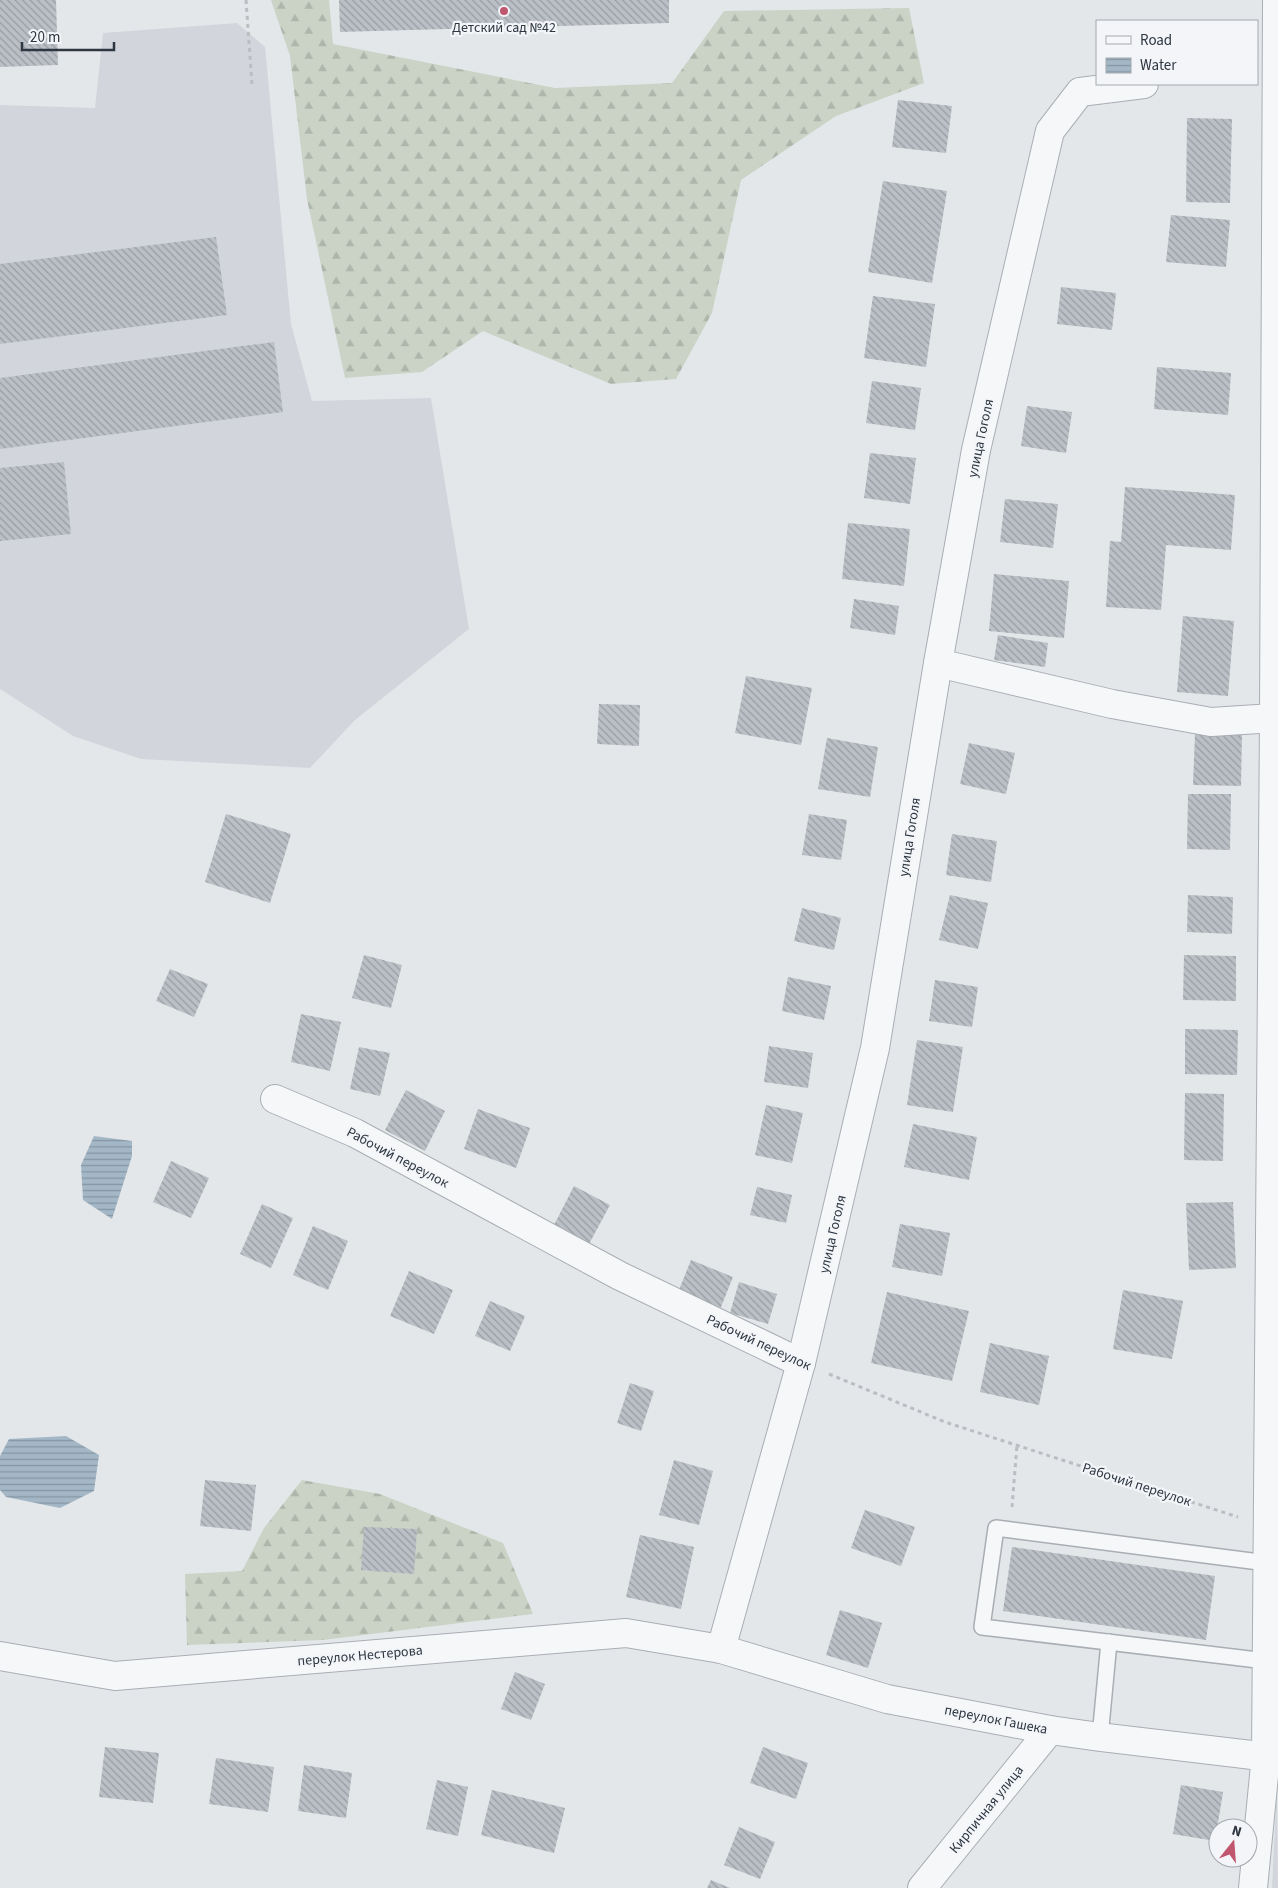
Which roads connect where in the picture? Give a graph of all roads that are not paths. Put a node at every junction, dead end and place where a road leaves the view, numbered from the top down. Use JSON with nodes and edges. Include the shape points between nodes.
{"nodes":[{"id":1,"x":1277,"y":0,"type":"edge"},
{"id":2,"x":1266,"y":67,"type":"edge"},
{"id":3,"x":1136,"y":85,"type":"edge"},
{"id":4,"x":938,"y":663,"type":"junction"},
{"id":5,"x":1274,"y":718,"type":"junction"},
{"id":6,"x":275,"y":1099,"type":"dead end"},
{"id":7,"x":1274,"y":1237,"type":"edge"},
{"id":8,"x":801,"y":1363,"type":"junction"},
{"id":9,"x":1267,"y":1563,"type":"junction"},
{"id":10,"x":1109,"y":1642,"type":"junction"},
{"id":11,"x":721,"y":1649,"type":"junction"},
{"id":12,"x":0,"y":1656,"type":"edge"},
{"id":13,"x":1266,"y":1661,"type":"junction"},
{"id":14,"x":1050,"y":1730,"type":"junction"},
{"id":15,"x":1100,"y":1737,"type":"junction"},
{"id":16,"x":1272,"y":1757,"type":"edge"},
{"id":17,"x":922,"y":1888,"type":"edge"},
{"id":18,"x":1253,"y":1888,"type":"edge"}],
"edges":[{"from":1,"to":2,"type":"street"},
{"from":2,"to":5,"type":"street"},
{"from":3,"to":4,"type":"street","name":"улица Гоголя","via":[[1080,92],[1050,131],[976,450]]},
{"from":4,"to":5,"type":"street","via":[[1112,704],[1211,722]]},
{"from":4,"to":8,"type":"street","name":"улица Гоголя","via":[[874,1048]]},
{"from":5,"to":7,"type":"street"},
{"from":6,"to":8,"type":"street","name":"Рабочий переулок","via":[[355,1132],[620,1276]]},
{"from":7,"to":9,"type":"street"},
{"from":8,"to":11,"type":"street","name":"улица Гоголя"},
{"from":9,"to":10,"type":"lane","via":[[996,1528],[982,1626]]},
{"from":9,"to":13,"type":"street"},
{"from":10,"to":13,"type":"lane"},
{"from":10,"to":15,"type":"lane"},
{"from":11,"to":12,"type":"street","name":"переулок Нестерова","via":[[626,1633],[115,1676]]},
{"from":11,"to":14,"type":"street","name":"переулок Гашека","via":[[887,1699]]},
{"from":13,"to":16,"type":"street"},
{"from":14,"to":15,"type":"street","name":"переулок Гашека"},
{"from":14,"to":17,"type":"street","name":"Кирпичная улица"},
{"from":15,"to":16,"type":"street","name":"переулок Гашека"},
{"from":16,"to":18,"type":"street"}]}
